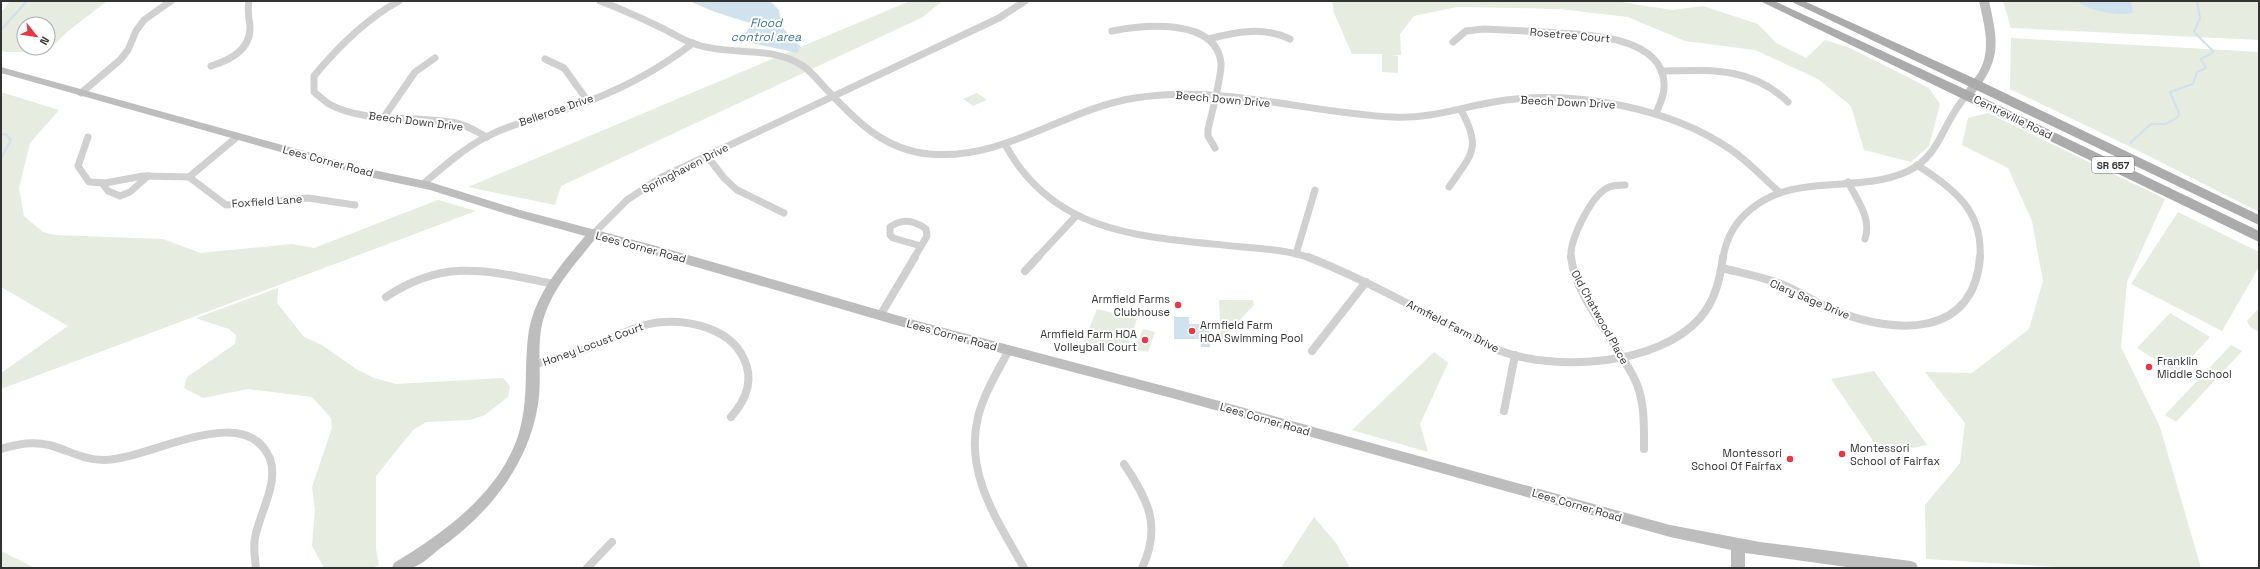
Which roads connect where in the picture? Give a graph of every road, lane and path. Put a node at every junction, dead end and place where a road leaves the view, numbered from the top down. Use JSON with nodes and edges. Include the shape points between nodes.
{"nodes":[{"id":1,"x":171,"y":1,"type":"edge"},
{"id":2,"x":249,"y":1,"type":"edge"},
{"id":3,"x":399,"y":1,"type":"edge"},
{"id":4,"x":600,"y":1,"type":"edge"},
{"id":5,"x":1025,"y":1,"type":"edge"},
{"id":6,"x":1765,"y":1,"type":"edge"},
{"id":7,"x":1795,"y":1,"type":"edge"},
{"id":8,"x":1984,"y":1,"type":"edge"},
{"id":9,"x":1112,"y":31,"type":"dead end"},
{"id":10,"x":1208,"y":39,"type":"junction"},
{"id":11,"x":1290,"y":39,"type":"dead end"},
{"id":12,"x":1453,"y":42,"type":"dead end"},
{"id":13,"x":693,"y":43,"type":"junction"},
{"id":14,"x":435,"y":58,"type":"dead end"},
{"id":15,"x":545,"y":59,"type":"dead end"},
{"id":16,"x":211,"y":66,"type":"dead end"},
{"id":17,"x":1,"y":70,"type":"edge"},
{"id":18,"x":1661,"y":71,"type":"junction"},
{"id":19,"x":1976,"y":84,"type":"junction"},
{"id":20,"x":82,"y":93,"type":"junction"},
{"id":21,"x":1967,"y":95,"type":"junction"},
{"id":22,"x":833,"y":96,"type":"junction"},
{"id":23,"x":1214,"y":96,"type":"junction"},
{"id":24,"x":587,"y":100,"type":"junction"},
{"id":25,"x":1788,"y":102,"type":"dead end"},
{"id":26,"x":1461,"y":110,"type":"junction"},
{"id":27,"x":1656,"y":112,"type":"junction"},
{"id":28,"x":384,"y":117,"type":"junction"},
{"id":29,"x":237,"y":136,"type":"junction"},
{"id":30,"x":88,"y":137,"type":"dead end"},
{"id":31,"x":486,"y":137,"type":"junction"},
{"id":32,"x":1006,"y":146,"type":"junction"},
{"id":33,"x":1215,"y":148,"type":"dead end"},
{"id":34,"x":707,"y":156,"type":"junction"},
{"id":35,"x":1917,"y":165,"type":"junction"},
{"id":36,"x":148,"y":176,"type":"junction"},
{"id":37,"x":189,"y":177,"type":"junction"},
{"id":38,"x":1848,"y":182,"type":"junction"},
{"id":39,"x":102,"y":183,"type":"junction"},
{"id":40,"x":423,"y":184,"type":"junction"},
{"id":41,"x":1625,"y":185,"type":"dead end"},
{"id":42,"x":1450,"y":187,"type":"dead end"},
{"id":43,"x":1315,"y":190,"type":"dead end"},
{"id":44,"x":1778,"y":191,"type":"junction"},
{"id":45,"x":355,"y":206,"type":"dead end"},
{"id":46,"x":784,"y":213,"type":"dead end"},
{"id":47,"x":1076,"y":216,"type":"junction"},
{"id":48,"x":2259,"y":220,"type":"edge"},
{"id":49,"x":593,"y":234,"type":"junction"},
{"id":50,"x":2259,"y":237,"type":"edge"},
{"id":51,"x":1865,"y":240,"type":"dead end"},
{"id":52,"x":921,"y":246,"type":"junction"},
{"id":53,"x":1296,"y":254,"type":"junction"},
{"id":54,"x":1722,"y":268,"type":"junction"},
{"id":55,"x":1025,"y":271,"type":"dead end"},
{"id":56,"x":1366,"y":282,"type":"junction"},
{"id":57,"x":554,"y":284,"type":"junction"},
{"id":58,"x":386,"y":297,"type":"dead end"},
{"id":59,"x":881,"y":314,"type":"junction"},
{"id":60,"x":1009,"y":350,"type":"junction"},
{"id":61,"x":1312,"y":351,"type":"dead end"},
{"id":62,"x":1515,"y":355,"type":"junction"},
{"id":63,"x":1623,"y":358,"type":"junction"},
{"id":64,"x":533,"y":365,"type":"junction"},
{"id":65,"x":1504,"y":411,"type":"dead end"},
{"id":66,"x":731,"y":417,"type":"dead end"},
{"id":67,"x":1,"y":448,"type":"edge"},
{"id":68,"x":1644,"y":449,"type":"dead end"},
{"id":69,"x":1124,"y":464,"type":"dead end"},
{"id":70,"x":612,"y":542,"type":"dead end"},
{"id":71,"x":1738,"y":546,"type":"junction"},
{"id":72,"x":406,"y":566,"type":"edge"},
{"id":73,"x":256,"y":568,"type":"edge"},
{"id":74,"x":588,"y":568,"type":"edge"},
{"id":75,"x":1024,"y":568,"type":"edge"},
{"id":76,"x":1142,"y":568,"type":"edge"},
{"id":77,"x":1738,"y":568,"type":"edge"},
{"id":78,"x":1910,"y":568,"type":"edge"}],
"edges":[{"from":1,"to":20,"type":"street","via":[[144,20],[120,60]]},
{"from":2,"to":16,"type":"street","via":[[247,11],[250,33],[246,44],[234,56]]},
{"from":3,"to":28,"type":"street","name":"Beech Down Drive","via":[[377,15],[323,62],[314,74],[312,83],[314,94],[325,103]]},
{"from":4,"to":13,"type":"street","name":"Beech Down Drive"},
{"from":5,"to":22,"type":"street","name":"Springhaven Drive","via":[[999,18]]},
{"from":6,"to":21,"type":"main road","name":"Centreville Road","number":"SR 657"},
{"from":7,"to":19,"type":"main road","name":"Centreville Road","number":"SR 657"},
{"from":8,"to":19,"type":"street","name":"Armfield Farm Drive","via":[[1993,41],[1989,61]]},
{"from":9,"to":10,"type":"street","via":[[1136,26],[1171,27]]},
{"from":10,"to":11,"type":"street","via":[[1251,31],[1278,33]]},
{"from":10,"to":23,"type":"street","via":[[1217,48],[1220,60]]},
{"from":12,"to":18,"type":"street","name":"Rosetree Court","via":[[1466,31],[1475,29],[1603,36],[1621,40],[1638,48],[1652,59]]},
{"from":13,"to":22,"type":"street","name":"Beech Down Drive","via":[[704,47],[787,58],[805,67]]},
{"from":13,"to":24,"type":"street","name":"Bellerose Drive","via":[[656,70]]},
{"from":14,"to":28,"type":"street","via":[[415,72]]},
{"from":15,"to":24,"type":"street","via":[[564,68]]},
{"from":17,"to":20,"type":"street","name":"Lees Corner Road"},
{"from":18,"to":25,"type":"street","via":[[1711,70],[1735,73],[1768,85],[1777,90]]},
{"from":18,"to":27,"type":"street","via":[[1665,87]]},
{"from":19,"to":21,"type":"street","name":"Armfield Farm Drive"},
{"from":19,"to":48,"type":"main road","name":"Centreville Road","number":"SR 657"},
{"from":20,"to":29,"type":"street","name":"Lees Corner Road"},
{"from":21,"to":35,"type":"street","name":"Armfield Farm Drive","via":[[1948,121],[1939,144]]},
{"from":21,"to":50,"type":"main road","name":"Centreville Road","number":"SR 657"},
{"from":22,"to":32,"type":"street","name":"Beech Down Drive","via":[[863,129],[902,149],[921,154],[954,156],[986,152]]},
{"from":22,"to":34,"type":"street","name":"Springhaven Drive"},
{"from":23,"to":26,"type":"street","name":"Beech Down Drive","via":[[1391,117],[1429,116]]},
{"from":23,"to":32,"type":"street","name":"Beech Down Drive","via":[[1164,94],[1118,101],[1088,110]]},
{"from":23,"to":33,"type":"street","via":[[1208,136]]},
{"from":24,"to":31,"type":"street","name":"Bellerose Drive"},
{"from":26,"to":27,"type":"street","name":"Beech Down Drive","via":[[1500,101],[1533,98],[1612,103]]},
{"from":26,"to":42,"type":"street","via":[[1475,141],[1470,156]]},
{"from":27,"to":44,"type":"street","name":"Beech Down Drive","via":[[1718,141],[1744,160]]},
{"from":28,"to":31,"type":"street","name":"Beech Down Drive","via":[[456,123]]},
{"from":29,"to":37,"type":"street"},
{"from":29,"to":40,"type":"street","name":"Lees Corner Road","via":[[369,173]]},
{"from":30,"to":39,"type":"street","via":[[78,166],[88,182]]},
{"from":31,"to":40,"type":"street","name":"Bellerose Drive"},
{"from":32,"to":47,"type":"street","name":"Armfield Farm Drive","via":[[1017,167],[1032,184]]},
{"from":34,"to":46,"type":"street","via":[[737,190]]},
{"from":34,"to":49,"type":"street","name":"Springhaven Drive","via":[[643,188],[612,212]]},
{"from":35,"to":38,"type":"street","name":"Armfield Farm Drive","via":[[1889,177]]},
{"from":35,"to":54,"type":"street","name":"Clary Sage Drive","via":[[1959,196],[1973,215],[1980,234],[1973,291],[1960,308],[1949,315],[1916,325],[1869,322],[1837,312],[1782,285]]},
{"from":36,"to":37,"type":"street"},
{"from":36,"to":39,"type":"street"},
{"from":36,"to":39,"type":"street","via":[[127,194],[118,197],[110,194]]},
{"from":37,"to":45,"type":"street","name":"Foxfield Lane","via":[[226,205],[308,198]]},
{"from":38,"to":44,"type":"street","name":"Armfield Farm Drive","via":[[1820,183]]},
{"from":38,"to":51,"type":"street","via":[[1866,219],[1868,233]]},
{"from":40,"to":49,"type":"street","name":"Lees Corner Road"},
{"from":41,"to":63,"type":"street","name":"Old Chatwood Place","via":[[1610,186],[1600,192],[1573,239],[1570,253],[1576,278]]},
{"from":43,"to":53,"type":"street"},
{"from":44,"to":54,"type":"street","name":"Armfield Farm Drive","via":[[1752,207],[1736,224],[1725,248]]},
{"from":47,"to":53,"type":"street","name":"Armfield Farm Drive","via":[[1101,226],[1143,236]]},
{"from":47,"to":55,"type":"street"},
{"from":49,"to":57,"type":"street","name":"Springhaven Drive"},
{"from":49,"to":59,"type":"street","name":"Lees Corner Road"},
{"from":52,"to":52,"type":"street","via":[[928,232],[923,227],[903,221],[890,227],[889,231],[893,238]]},
{"from":52,"to":59,"type":"street"},
{"from":53,"to":56,"type":"street","name":"Armfield Farm Drive","via":[[1334,267]]},
{"from":54,"to":63,"type":"street","name":"Armfield Farm Drive","via":[[1720,282],[1711,302],[1689,329],[1665,344]]},
{"from":56,"to":61,"type":"street"},
{"from":56,"to":62,"type":"street","name":"Armfield Farm Drive","via":[[1485,344]]},
{"from":57,"to":58,"type":"street","via":[[477,270],[451,270],[416,278]]},
{"from":57,"to":64,"type":"street","name":"Springhaven Drive","via":[[539,313],[534,330]]},
{"from":59,"to":60,"type":"street","name":"Lees Corner Road"},
{"from":60,"to":71,"type":"street","name":"Lees Corner Road","via":[[1670,531]]},
{"from":60,"to":75,"type":"street","via":[[978,416],[974,446],[975,462],[986,500]]},
{"from":62,"to":63,"type":"street","name":"Armfield Farm Drive","via":[[1573,362]]},
{"from":62,"to":65,"type":"street"},
{"from":63,"to":68,"type":"street","name":"Old Chatwood Place","via":[[1636,383],[1642,403]]},
{"from":64,"to":66,"type":"street","name":"Honey Locust Court","via":[[584,349],[645,324],[665,321],[691,324],[724,336],[736,346],[745,359],[749,378],[746,397]]},
{"from":64,"to":72,"type":"street","name":"Springhaven Drive","via":[[533,398],[526,430],[514,459],[469,518]]},
{"from":67,"to":73,"type":"street","via":[[48,445],[77,457],[102,460],[132,457],[202,433],[229,432],[250,437],[266,450],[272,468],[253,545]]},
{"from":69,"to":76,"type":"street","via":[[1146,498],[1152,518],[1151,543]]},
{"from":70,"to":74,"type":"street"},
{"from":71,"to":77,"type":"street"},
{"from":71,"to":78,"type":"street","name":"Lees Corner Road"}]}
